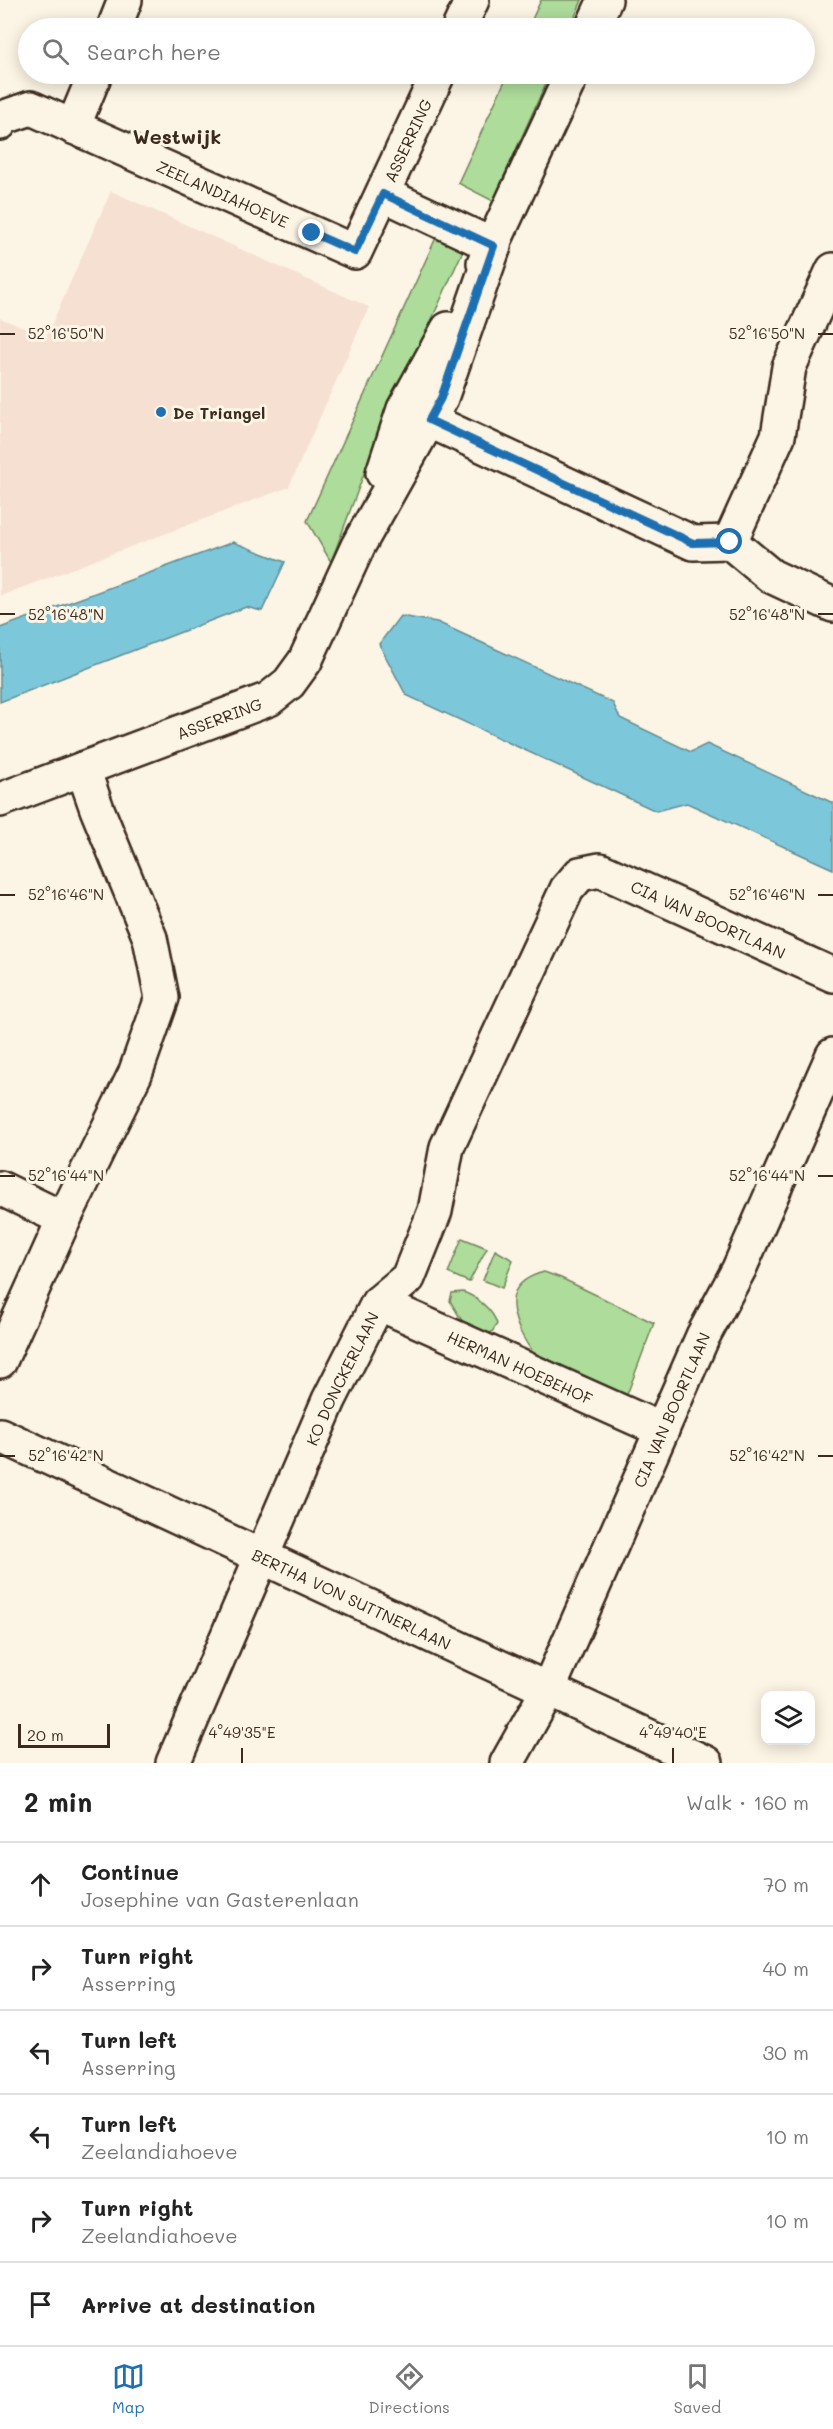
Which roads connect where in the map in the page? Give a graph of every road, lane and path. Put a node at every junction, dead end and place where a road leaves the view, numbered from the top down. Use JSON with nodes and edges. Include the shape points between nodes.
{"nodes":[{"id":1,"x":126,"y":0,"type":"edge"},
{"id":2,"x":472,"y":0,"type":"edge"},
{"id":3,"x":605,"y":0,"type":"edge"},
{"id":4,"x":118,"y":18,"type":"edge"},
{"id":5,"x":464,"y":18,"type":"edge"},
{"id":6,"x":597,"y":18,"type":"edge"},
{"id":7,"x":92,"y":84,"type":"edge"},
{"id":8,"x":433,"y":84,"type":"edge"},
{"id":9,"x":567,"y":84,"type":"edge"},
{"id":10,"x":1,"y":121,"type":"edge"},
{"id":11,"x":81,"y":130,"type":"junction"},
{"id":12,"x":383,"y":194,"type":"junction"},
{"id":13,"x":494,"y":246,"type":"junction"},
{"id":14,"x":833,"y":270,"type":"edge"},
{"id":15,"x":417,"y":415,"type":"junction"},
{"id":16,"x":730,"y":542,"type":"junction"},
{"id":17,"x":833,"y":605,"type":"edge"},
{"id":18,"x":83,"y":769,"type":"junction"},
{"id":19,"x":0,"y":800,"type":"edge"},
{"id":20,"x":580,"y":874,"type":"joint"},
{"id":21,"x":833,"y":975,"type":"edge"},
{"id":22,"x":833,"y":1055,"type":"edge"},
{"id":23,"x":0,"y":1188,"type":"edge"},
{"id":24,"x":64,"y":1220,"type":"junction"},
{"id":25,"x":378,"y":1303,"type":"junction"},
{"id":26,"x":0,"y":1361,"type":"edge"},
{"id":27,"x":662,"y":1430,"type":"junction"},
{"id":28,"x":0,"y":1435,"type":"edge"},
{"id":29,"x":262,"y":1558,"type":"junction"},
{"id":30,"x":548,"y":1690,"type":"junction"},
{"id":31,"x":173,"y":1763,"type":"edge"},
{"id":32,"x":507,"y":1763,"type":"edge"},
{"id":33,"x":706,"y":1763,"type":"edge"}],
"edges":[{"from":1,"to":4,"type":"street"},
{"from":2,"to":5,"type":"street"},
{"from":3,"to":6,"type":"street"},
{"from":7,"to":11,"type":"street"},
{"from":8,"to":12,"type":"street","name":"ASSERRING"},
{"from":9,"to":13,"type":"street","name":"ASSERRING"},
{"from":10,"to":11,"type":"street","name":"ZEELANDIAHOEVE","via":[[31,108]]},
{"from":11,"to":12,"type":"street","name":"ZEELANDIAHOEVE","via":[[355,252]]},
{"from":12,"to":13,"type":"street","name":"ASSERRING"},
{"from":13,"to":15,"type":"street","name":"ASSERRING"},
{"from":14,"to":16,"type":"street","via":[[789,367],[778,436]]},
{"from":15,"to":16,"type":"street","via":[[693,543]]},
{"from":15,"to":18,"type":"street","name":"ASSERRING","via":[[305,661],[289,683],[269,699]]},
{"from":16,"to":17,"type":"street","via":[[771,576]]},
{"from":18,"to":19,"type":"street","name":"ASSERRING"},
{"from":18,"to":24,"type":"street","via":[[150,938],[162,998],[135,1074]]},
{"from":20,"to":21,"type":"street","name":"CIA VAN BOORTLAAN","via":[[600,870]]},
{"from":20,"to":25,"type":"street","name":"KO DONCKERLAAN","via":[[567,889],[447,1147],[435,1211],[408,1278]]},
{"from":22,"to":27,"type":"street","name":"CIA VAN BOORTLAAN","via":[[739,1269],[703,1336]]},
{"from":23,"to":24,"type":"street"},
{"from":24,"to":26,"type":"street"},
{"from":25,"to":27,"type":"street","name":"HERMAN HOEBEHOF"},
{"from":25,"to":29,"type":"street","name":"KO DONCKERLAAN","via":[[329,1400]]},
{"from":27,"to":30,"type":"street","name":"CIA VAN BOORTLAAN"},
{"from":28,"to":29,"type":"street","name":"BERTHA VON SUTTNERLAAN"},
{"from":29,"to":30,"type":"street","name":"BERTHA VON SUTTNERLAAN"},
{"from":29,"to":31,"type":"street","name":"KO DONCKERLAAN"},
{"from":30,"to":32,"type":"street","name":"CIA VAN BOORTLAAN"},
{"from":30,"to":33,"type":"street","name":"BERTHA VON SUTTNERLAAN"}]}
